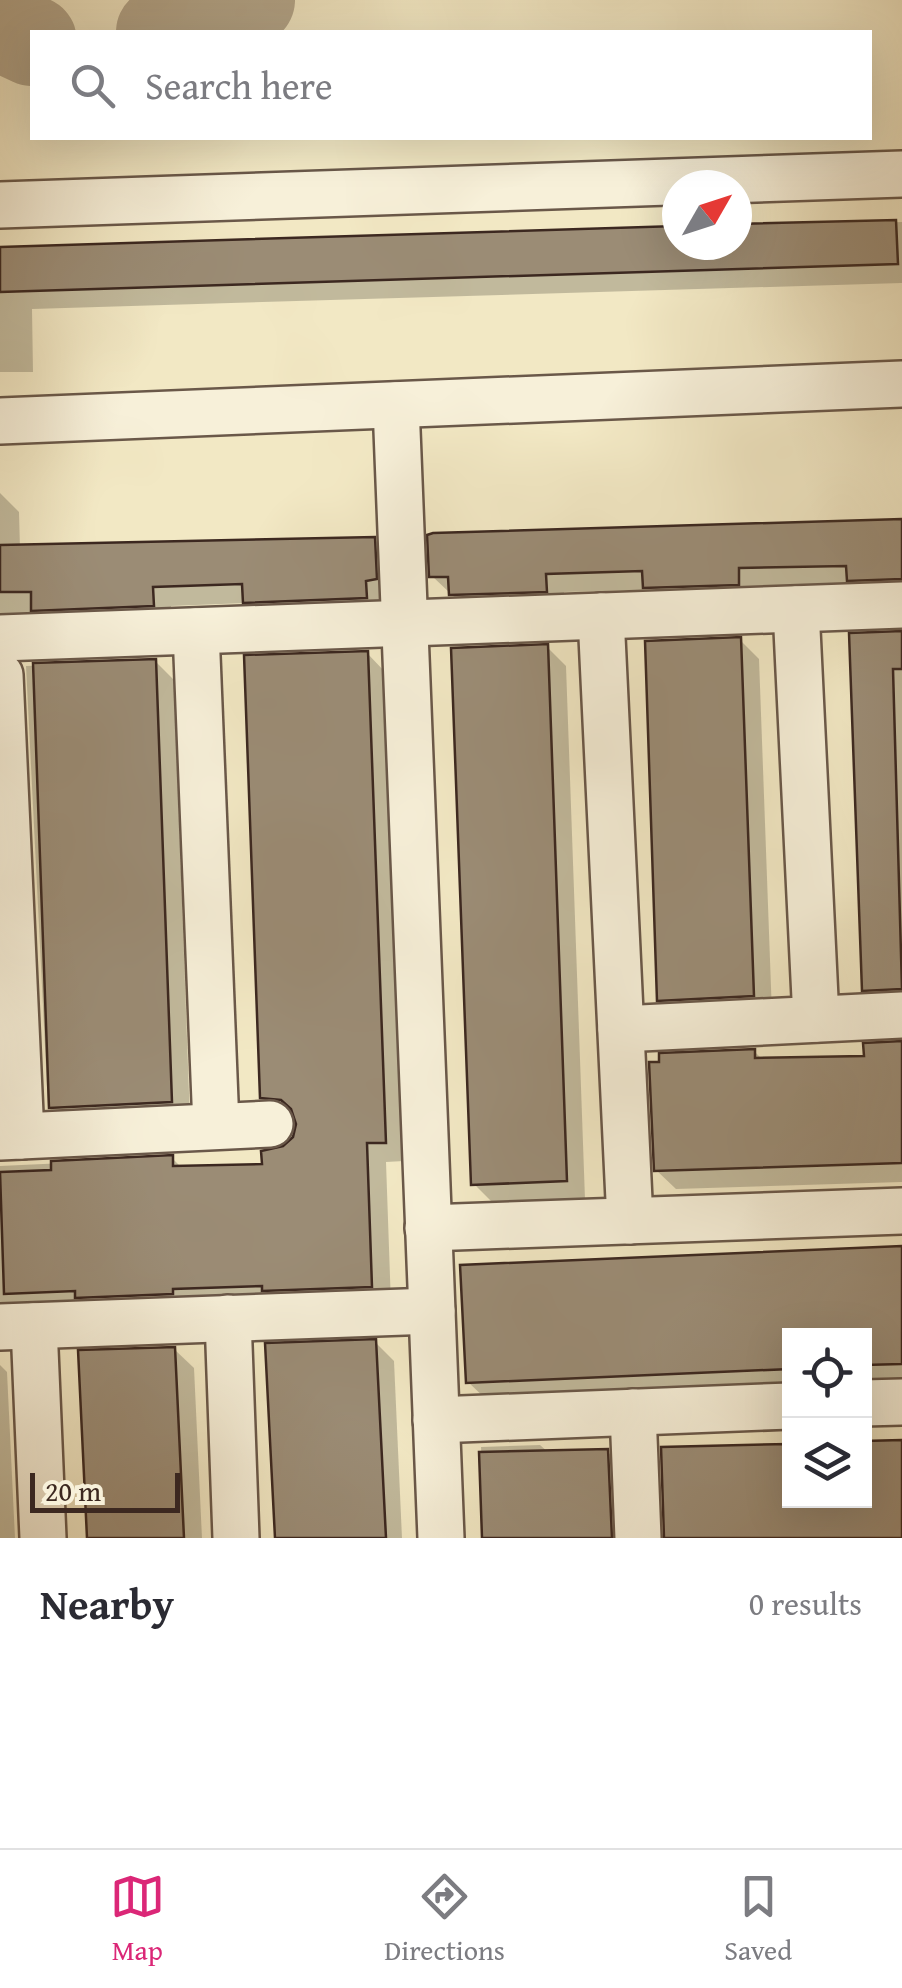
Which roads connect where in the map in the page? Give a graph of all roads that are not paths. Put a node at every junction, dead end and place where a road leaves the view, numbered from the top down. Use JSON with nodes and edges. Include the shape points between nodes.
{"nodes":[{"id":1,"x":902,"y":174,"type":"edge"},
{"id":2,"x":0,"y":205,"type":"edge"},
{"id":3,"x":902,"y":384,"type":"edge"},
{"id":4,"x":396,"y":405,"type":"junction"},
{"id":5,"x":0,"y":421,"type":"edge"},
{"id":6,"x":902,"y":605,"type":"edge"},
{"id":7,"x":796,"y":609,"type":"junction"},
{"id":8,"x":601,"y":616,"type":"junction"},
{"id":9,"x":405,"y":623,"type":"junction"},
{"id":10,"x":196,"y":631,"type":"junction"},
{"id":11,"x":0,"y":638,"type":"edge"},
{"id":12,"x":0,"y":675,"type":"edge"},
{"id":13,"x":902,"y":1015,"type":"edge"},
{"id":14,"x":816,"y":1019,"type":"junction"},
{"id":15,"x":621,"y":1029,"type":"junction"},
{"id":16,"x":270,"y":1124,"type":"dead end"},
{"id":17,"x":216,"y":1126,"type":"junction"},
{"id":18,"x":10,"y":1136,"type":"edge"},
{"id":19,"x":902,"y":1211,"type":"edge"},
{"id":20,"x":630,"y":1221,"type":"junction"},
{"id":21,"x":428,"y":1228,"type":"junction"},
{"id":22,"x":432,"y":1311,"type":"junction"},
{"id":23,"x":228,"y":1318,"type":"junction"},
{"id":24,"x":17,"y":1327,"type":"edge"},
{"id":25,"x":902,"y":1402,"type":"edge"},
{"id":26,"x":872,"y":1403,"type":"edge"},
{"id":27,"x":782,"y":1406,"type":"edge"},
{"id":28,"x":633,"y":1412,"type":"junction"},
{"id":29,"x":436,"y":1420,"type":"junction"},
{"id":30,"x":42,"y":1538,"type":"edge"},
{"id":31,"x":236,"y":1538,"type":"edge"},
{"id":32,"x":441,"y":1538,"type":"edge"},
{"id":33,"x":638,"y":1538,"type":"edge"}],
"edges":[{"from":1,"to":2,"type":"street"},
{"from":3,"to":4,"type":"street"},
{"from":4,"to":5,"type":"street"},
{"from":4,"to":9,"type":"street"},
{"from":6,"to":7,"type":"street"},
{"from":7,"to":8,"type":"street"},
{"from":7,"to":14,"type":"street"},
{"from":8,"to":9,"type":"street"},
{"from":8,"to":15,"type":"street"},
{"from":9,"to":10,"type":"street"},
{"from":9,"to":21,"type":"street"},
{"from":10,"to":11,"type":"street"},
{"from":10,"to":17,"type":"street"},
{"from":12,"to":18,"type":"street"},
{"from":13,"to":14,"type":"street"},
{"from":14,"to":15,"type":"street"},
{"from":15,"to":20,"type":"street"},
{"from":16,"to":17,"type":"street"},
{"from":17,"to":18,"type":"street"},
{"from":19,"to":20,"type":"street"},
{"from":20,"to":21,"type":"street"},
{"from":21,"to":22,"type":"street"},
{"from":22,"to":23,"type":"street"},
{"from":22,"to":29,"type":"street"},
{"from":23,"to":24,"type":"street"},
{"from":23,"to":31,"type":"street"},
{"from":24,"to":30,"type":"street"},
{"from":25,"to":26,"type":"street"},
{"from":27,"to":28,"type":"street"},
{"from":28,"to":29,"type":"street"},
{"from":28,"to":33,"type":"street"},
{"from":29,"to":32,"type":"street"}]}
